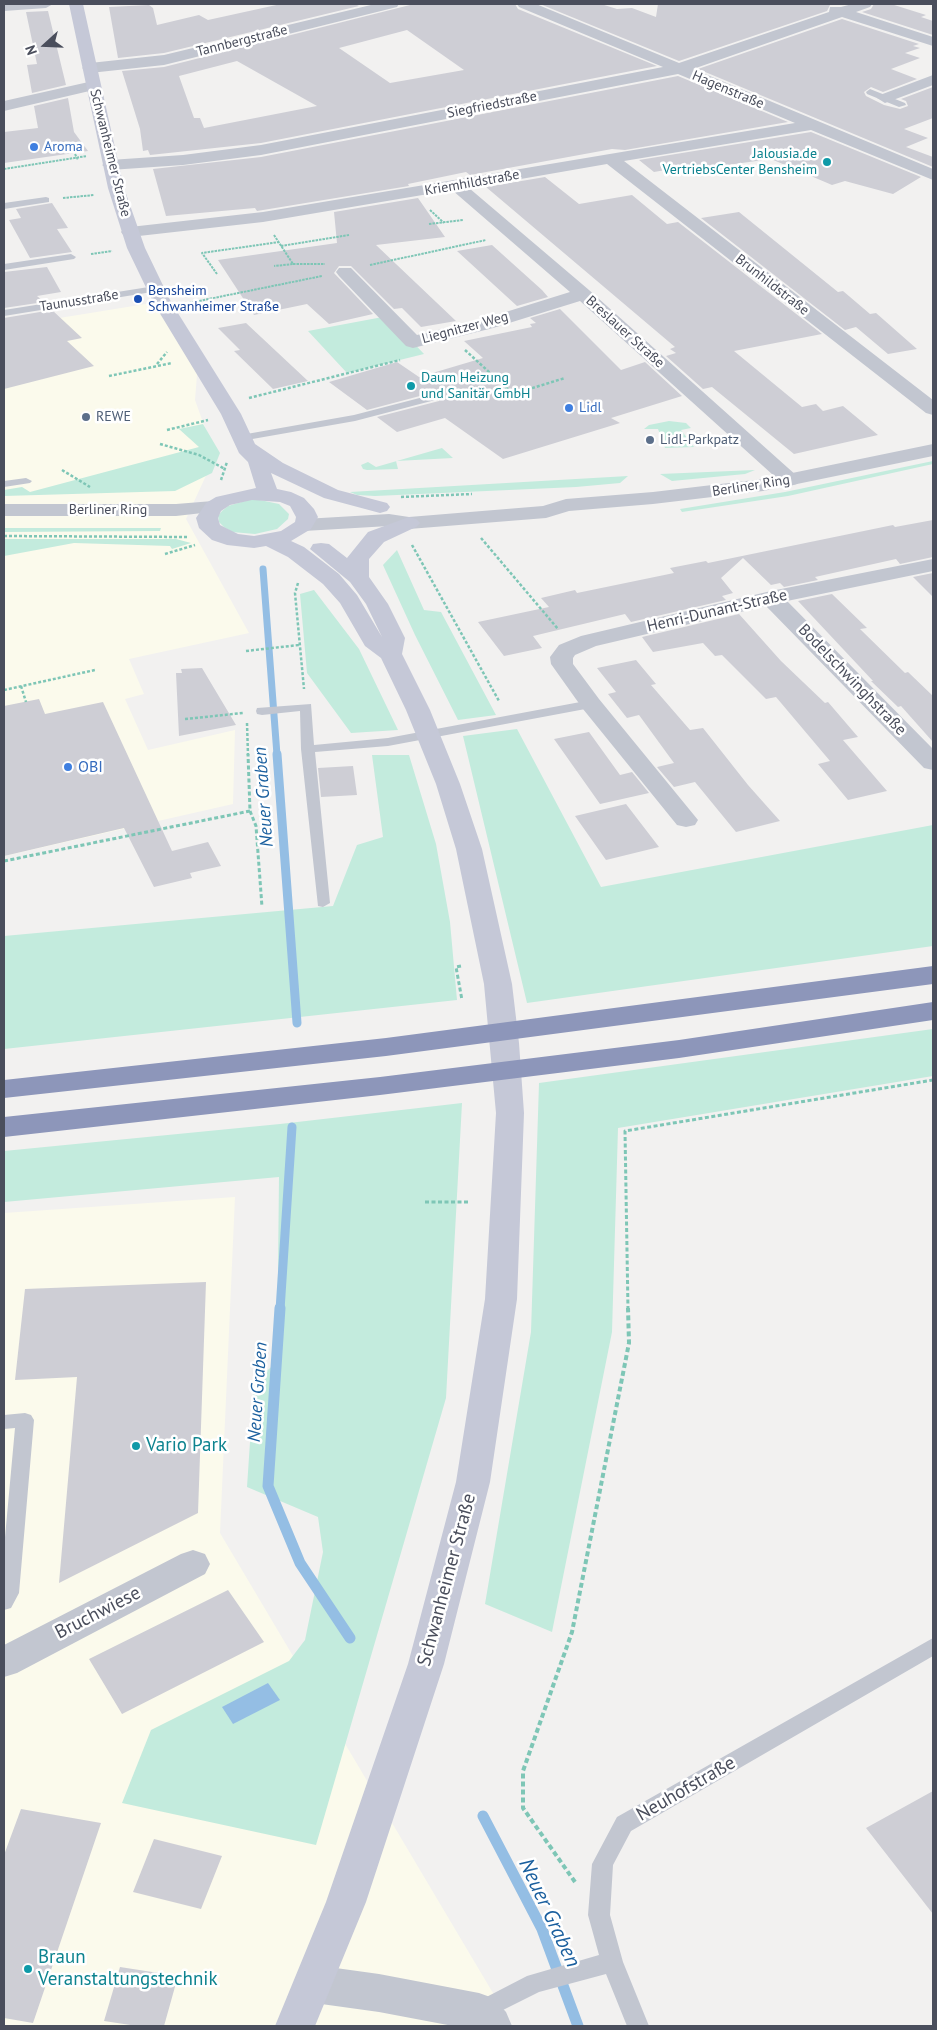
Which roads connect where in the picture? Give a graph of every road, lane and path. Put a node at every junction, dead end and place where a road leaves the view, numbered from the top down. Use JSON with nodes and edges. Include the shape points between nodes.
{"nodes":[{"id":1,"x":46,"y":4,"type":"edge"},
{"id":2,"x":76,"y":4,"type":"edge"},
{"id":3,"x":392,"y":4,"type":"edge"},
{"id":4,"x":524,"y":4,"type":"edge"},
{"id":5,"x":814,"y":4,"type":"edge"},
{"id":6,"x":865,"y":4,"type":"edge"},
{"id":7,"x":4,"y":7,"type":"edge"},
{"id":8,"x":840,"y":12,"type":"junction"},
{"id":9,"x":933,"y":42,"type":"edge"},
{"id":10,"x":90,"y":68,"type":"junction"},
{"id":11,"x":678,"y":69,"type":"junction"},
{"id":12,"x":933,"y":80,"type":"edge"},
{"id":13,"x":93,"y":86,"type":"junction"},
{"id":14,"x":870,"y":92,"type":"dead end"},
{"id":15,"x":886,"y":98,"type":"junction"},
{"id":16,"x":902,"y":105,"type":"dead end"},
{"id":17,"x":4,"y":106,"type":"edge"},
{"id":18,"x":812,"y":125,"type":"junction"},
{"id":19,"x":75,"y":154,"type":"dead end"},
{"id":20,"x":77,"y":158,"type":"junction"},
{"id":21,"x":109,"y":159,"type":"junction"},
{"id":22,"x":612,"y":160,"type":"junction"},
{"id":23,"x":4,"y":169,"type":"edge"},
{"id":24,"x":933,"y":175,"type":"edge"},
{"id":25,"x":457,"y":186,"type":"junction"},
{"id":26,"x":117,"y":192,"type":"junction"},
{"id":27,"x":59,"y":198,"type":"dead end"},
{"id":28,"x":46,"y":200,"type":"dead end"},
{"id":29,"x":4,"y":206,"type":"edge"},
{"id":30,"x":430,"y":209,"type":"dead end"},
{"id":31,"x":263,"y":217,"type":"junction"},
{"id":32,"x":444,"y":223,"type":"dead end"},
{"id":33,"x":349,"y":235,"type":"dead end"},
{"id":34,"x":133,"y":240,"type":"junction"},
{"id":35,"x":279,"y":242,"type":"junction"},
{"id":36,"x":280,"y":246,"type":"junction"},
{"id":37,"x":89,"y":255,"type":"dead end"},
{"id":38,"x":71,"y":258,"type":"dead end"},
{"id":39,"x":293,"y":264,"type":"junction"},
{"id":40,"x":274,"y":266,"type":"dead end"},
{"id":41,"x":4,"y":267,"type":"edge"},
{"id":42,"x":336,"y":268,"type":"joint"},
{"id":43,"x":217,"y":274,"type":"dead end"},
{"id":44,"x":154,"y":289,"type":"junction"},
{"id":45,"x":583,"y":294,"type":"junction"},
{"id":46,"x":4,"y":313,"type":"edge"},
{"id":47,"x":448,"y":334,"type":"junction"},
{"id":48,"x":413,"y":342,"type":"junction"},
{"id":49,"x":170,"y":348,"type":"dead end"},
{"id":50,"x":196,"y":359,"type":"junction"},
{"id":51,"x":152,"y":366,"type":"junction"},
{"id":52,"x":109,"y":376,"type":"dead end"},
{"id":53,"x":565,"y":378,"type":"dead end"},
{"id":54,"x":435,"y":397,"type":"dead end"},
{"id":55,"x":228,"y":409,"type":"junction"},
{"id":56,"x":933,"y":410,"type":"edge"},
{"id":57,"x":167,"y":430,"type":"dead end"},
{"id":58,"x":160,"y":444,"type":"dead end"},
{"id":59,"x":245,"y":445,"type":"junction"},
{"id":60,"x":933,"y":450,"type":"edge"},
{"id":61,"x":225,"y":469,"type":"dead end"},
{"id":62,"x":790,"y":480,"type":"junction"},
{"id":63,"x":26,"y":481,"type":"dead end"},
{"id":64,"x":4,"y":484,"type":"edge"},
{"id":65,"x":268,"y":494,"type":"junction"},
{"id":66,"x":237,"y":496,"type":"junction"},
{"id":67,"x":566,"y":506,"type":"junction"},
{"id":68,"x":380,"y":507,"type":"junction"},
{"id":69,"x":4,"y":510,"type":"edge"},
{"id":70,"x":302,"y":522,"type":"junction"},
{"id":71,"x":409,"y":523,"type":"junction"},
{"id":72,"x":4,"y":525,"type":"edge"},
{"id":73,"x":209,"y":526,"type":"junction"},
{"id":74,"x":478,"y":534,"type":"dead end"},
{"id":75,"x":4,"y":536,"type":"edge"},
{"id":76,"x":170,"y":536,"type":"dead end"},
{"id":77,"x":272,"y":540,"type":"junction"},
{"id":78,"x":417,"y":551,"type":"dead end"},
{"id":79,"x":164,"y":554,"type":"dead end"},
{"id":80,"x":933,"y":565,"type":"edge"},
{"id":81,"x":358,"y":577,"type":"junction"},
{"id":82,"x":299,"y":579,"type":"dead end"},
{"id":83,"x":771,"y":598,"type":"junction"},
{"id":84,"x":299,"y":644,"type":"junction"},
{"id":85,"x":573,"y":647,"type":"junction"},
{"id":86,"x":246,"y":651,"type":"dead end"},
{"id":87,"x":391,"y":654,"type":"junction"},
{"id":88,"x":95,"y":670,"type":"dead end"},
{"id":89,"x":21,"y":686,"type":"junction"},
{"id":90,"x":4,"y":690,"type":"edge"},
{"id":91,"x":26,"y":702,"type":"dead end"},
{"id":92,"x":591,"y":704,"type":"junction"},
{"id":93,"x":306,"y":707,"type":"junction"},
{"id":94,"x":262,"y":711,"type":"joint"},
{"id":95,"x":249,"y":712,"type":"junction"},
{"id":96,"x":185,"y":719,"type":"dead end"},
{"id":97,"x":509,"y":719,"type":"junction"},
{"id":98,"x":308,"y":749,"type":"junction"},
{"id":99,"x":933,"y":763,"type":"edge"},
{"id":100,"x":250,"y":811,"type":"junction"},
{"id":101,"x":686,"y":820,"type":"dead end"},
{"id":102,"x":4,"y":861,"type":"edge"},
{"id":103,"x":323,"y":903,"type":"dead end"},
{"id":104,"x":262,"y":907,"type":"dead end"},
{"id":105,"x":461,"y":966,"type":"dead end"},
{"id":106,"x":933,"y":975,"type":"edge"},
{"id":107,"x":462,"y":1000,"type":"dead end"},
{"id":108,"x":933,"y":1011,"type":"edge"},
{"id":109,"x":933,"y":1080,"type":"edge"},
{"id":110,"x":4,"y":1089,"type":"edge"},
{"id":111,"x":4,"y":1127,"type":"edge"},
{"id":112,"x":425,"y":1202,"type":"dead end"},
{"id":113,"x":469,"y":1202,"type":"dead end"},
{"id":114,"x":4,"y":1422,"type":"edge"},
{"id":115,"x":193,"y":1564,"type":"dead end"},
{"id":116,"x":4,"y":1602,"type":"edge"},
{"id":117,"x":933,"y":1646,"type":"edge"},
{"id":118,"x":4,"y":1662,"type":"edge"},
{"id":119,"x":599,"y":1915,"type":"junction"},
{"id":120,"x":612,"y":1962,"type":"junction"},
{"id":121,"x":314,"y":1984,"type":"junction"},
{"id":122,"x":485,"y":2019,"type":"edge"},
{"id":123,"x":295,"y":2026,"type":"edge"},
{"id":124,"x":638,"y":2026,"type":"edge"}],
"edges":[{"from":1,"to":7,"type":"street"},
{"from":2,"to":10,"type":"main road","name":"Schwanheimer Straße"},
{"from":3,"to":10,"type":"street","name":"Tannbergstraße","via":[[164,60]]},
{"from":4,"to":11,"type":"street","name":"Hagenstraße"},
{"from":5,"to":8,"type":"street"},
{"from":6,"to":8,"type":"street","name":"Siegfriedstraße"},
{"from":8,"to":9,"type":"street"},
{"from":8,"to":11,"type":"street","name":"Siegfriedstraße"},
{"from":10,"to":13,"type":"main road","name":"Schwanheimer Straße"},
{"from":11,"to":18,"type":"street","name":"Hagenstraße"},
{"from":11,"to":21,"type":"street","name":"Siegfriedstraße","via":[[260,150],[183,160]]},
{"from":12,"to":15,"type":"street"},
{"from":13,"to":17,"type":"street"},
{"from":13,"to":21,"type":"main road","name":"Schwanheimer Straße"},
{"from":14,"to":15,"type":"lane"},
{"from":15,"to":16,"type":"lane"},
{"from":18,"to":22,"type":"street","name":"Kriemhildstraße"},
{"from":18,"to":24,"type":"street","name":"Hagenstraße"},
{"from":19,"to":20,"type":"path"},
{"from":20,"to":21,"type":"path"},
{"from":20,"to":23,"type":"path"},
{"from":21,"to":26,"type":"main road","name":"Schwanheimer Straße"},
{"from":22,"to":25,"type":"street","name":"Kriemhildstraße"},
{"from":22,"to":56,"type":"street","name":"Brunhildstraße"},
{"from":25,"to":31,"type":"street","name":"Kriemhildstraße"},
{"from":25,"to":45,"type":"street","name":"Breslauer Straße"},
{"from":26,"to":27,"type":"path"},
{"from":26,"to":34,"type":"main road","name":"Schwanheimer Straße"},
{"from":28,"to":29,"type":"lane"},
{"from":30,"to":32,"type":"path"},
{"from":31,"to":34,"type":"street","name":"Kriemhildstraße"},
{"from":31,"to":35,"type":"path"},
{"from":33,"to":36,"type":"path"},
{"from":34,"to":37,"type":"path"},
{"from":34,"to":44,"type":"main road","name":"Schwanheimer Straße"},
{"from":35,"to":36,"type":"path"},
{"from":35,"to":43,"type":"path","via":[[201,252]]},
{"from":36,"to":39,"type":"path"},
{"from":38,"to":41,"type":"lane"},
{"from":39,"to":40,"type":"path"},
{"from":39,"to":42,"type":"path"},
{"from":42,"to":48,"type":"street","name":"Liegnitzer Weg"},
{"from":44,"to":46,"type":"lane","name":"Taunusstraße"},
{"from":44,"to":50,"type":"main road","name":"Schwanheimer Straße"},
{"from":45,"to":47,"type":"street","name":"Liegnitzer Weg"},
{"from":45,"to":62,"type":"street","name":"Breslauer Straße"},
{"from":47,"to":48,"type":"street","name":"Liegnitzer Weg"},
{"from":47,"to":53,"type":"path","via":[[513,394]]},
{"from":48,"to":55,"type":"path","via":[[424,354]]},
{"from":49,"to":51,"type":"path","via":[[159,364]]},
{"from":50,"to":51,"type":"path"},
{"from":50,"to":55,"type":"main road","name":"Schwanheimer Straße"},
{"from":51,"to":52,"type":"path"},
{"from":54,"to":59,"type":"lane"},
{"from":55,"to":57,"type":"path"},
{"from":55,"to":59,"type":"main road","name":"Schwanheimer Straße"},
{"from":58,"to":61,"type":"path","via":[[199,455]]},
{"from":59,"to":65,"type":"main road","name":"Schwanheimer Straße","via":[[257,460]]},
{"from":59,"to":66,"type":"main road","via":[[243,478]]},
{"from":59,"to":68,"type":"main road","via":[[276,467],[331,494]]},
{"from":60,"to":62,"type":"street","name":"Berliner Ring"},
{"from":62,"to":67,"type":"street","name":"Berliner Ring","via":[[715,492]]},
{"from":63,"to":64,"type":"lane"},
{"from":65,"to":66,"type":"main road","name":"Berliner Ring"},
{"from":65,"to":70,"type":"main road","name":"Berliner Ring","via":[[290,499]]},
{"from":66,"to":73,"type":"main road","name":"Berliner Ring"},
{"from":67,"to":68,"type":"street","name":"Berliner Ring","via":[[538,500]]},
{"from":67,"to":71,"type":"street","name":"Berliner Ring","via":[[546,512]]},
{"from":68,"to":70,"type":"street","name":"Berliner Ring","via":[[337,510]]},
{"from":69,"to":73,"type":"street","name":"Berliner Ring","via":[[176,510]]},
{"from":70,"to":71,"type":"street","name":"Berliner Ring","via":[[389,520]]},
{"from":70,"to":77,"type":"main road","name":"Berliner Ring"},
{"from":70,"to":81,"type":"main road"},
{"from":71,"to":81,"type":"main road","via":[[376,537],[358,558]]},
{"from":72,"to":73,"type":"street","name":"Berliner Ring"},
{"from":73,"to":77,"type":"main road","name":"Berliner Ring","via":[[220,536],[235,540]]},
{"from":73,"to":79,"type":"path"},
{"from":74,"to":85,"type":"path"},
{"from":75,"to":76,"type":"path"},
{"from":77,"to":87,"type":"main road","via":[[296,552],[332,578],[373,641]]},
{"from":78,"to":97,"type":"path"},
{"from":80,"to":83,"type":"street","name":"Henri-Dunant-Straße"},
{"from":81,"to":87,"type":"main road","via":[[377,604],[394,638]]},
{"from":82,"to":84,"type":"path","via":[[295,593]]},
{"from":83,"to":85,"type":"street","name":"Henri-Dunant-Straße"},
{"from":83,"to":99,"type":"street","name":"Bodelschwinghstraße"},
{"from":84,"to":86,"type":"path"},
{"from":84,"to":93,"type":"path"},
{"from":85,"to":92,"type":"street","via":[[561,656],[562,664]]},
{"from":87,"to":121,"type":"main road","name":"Schwanheimer Straße","via":[[439,760],[469,849],[498,984],[510,1113],[501,1299],[473,1482],[426,1664],[346,1902]]},
{"from":88,"to":89,"type":"path"},
{"from":89,"to":90,"type":"path"},
{"from":89,"to":91,"type":"path"},
{"from":92,"to":97,"type":"lane"},
{"from":92,"to":101,"type":"street"},
{"from":93,"to":94,"type":"lane"},
{"from":93,"to":98,"type":"lane"},
{"from":94,"to":95,"type":"path"},
{"from":95,"to":96,"type":"path"},
{"from":95,"to":100,"type":"path"},
{"from":97,"to":98,"type":"lane","via":[[388,742]]},
{"from":98,"to":103,"type":"lane"},
{"from":100,"to":102,"type":"path"},
{"from":100,"to":104,"type":"path","via":[[256,826]]},
{"from":105,"to":107,"type":"path","via":[[456,967]]},
{"from":106,"to":110,"type":"highway","via":[[406,1045]]},
{"from":108,"to":111,"type":"highway","via":[[679,1049],[399,1084]]},
{"from":109,"to":119,"type":"path","via":[[625,1131],[629,1343],[572,1632],[523,1771],[523,1808]]},
{"from":112,"to":113,"type":"path"},
{"from":114,"to":116,"type":"lane","via":[[25,1420],[9,1593]]},
{"from":115,"to":118,"type":"street","name":"Bruchwiese"},
{"from":117,"to":119,"type":"lane","name":"Neuhofstraße","via":[[624,1824],[603,1864]]},
{"from":119,"to":120,"type":"lane","name":"Neuhofstraße"},
{"from":120,"to":122,"type":"lane","via":[[535,1983]]},
{"from":120,"to":124,"type":"lane","name":"Neuhofstraße"},
{"from":121,"to":122,"type":"street","via":[[379,1992]]},
{"from":121,"to":123,"type":"main road","name":"Schwanheimer Straße"}]}
